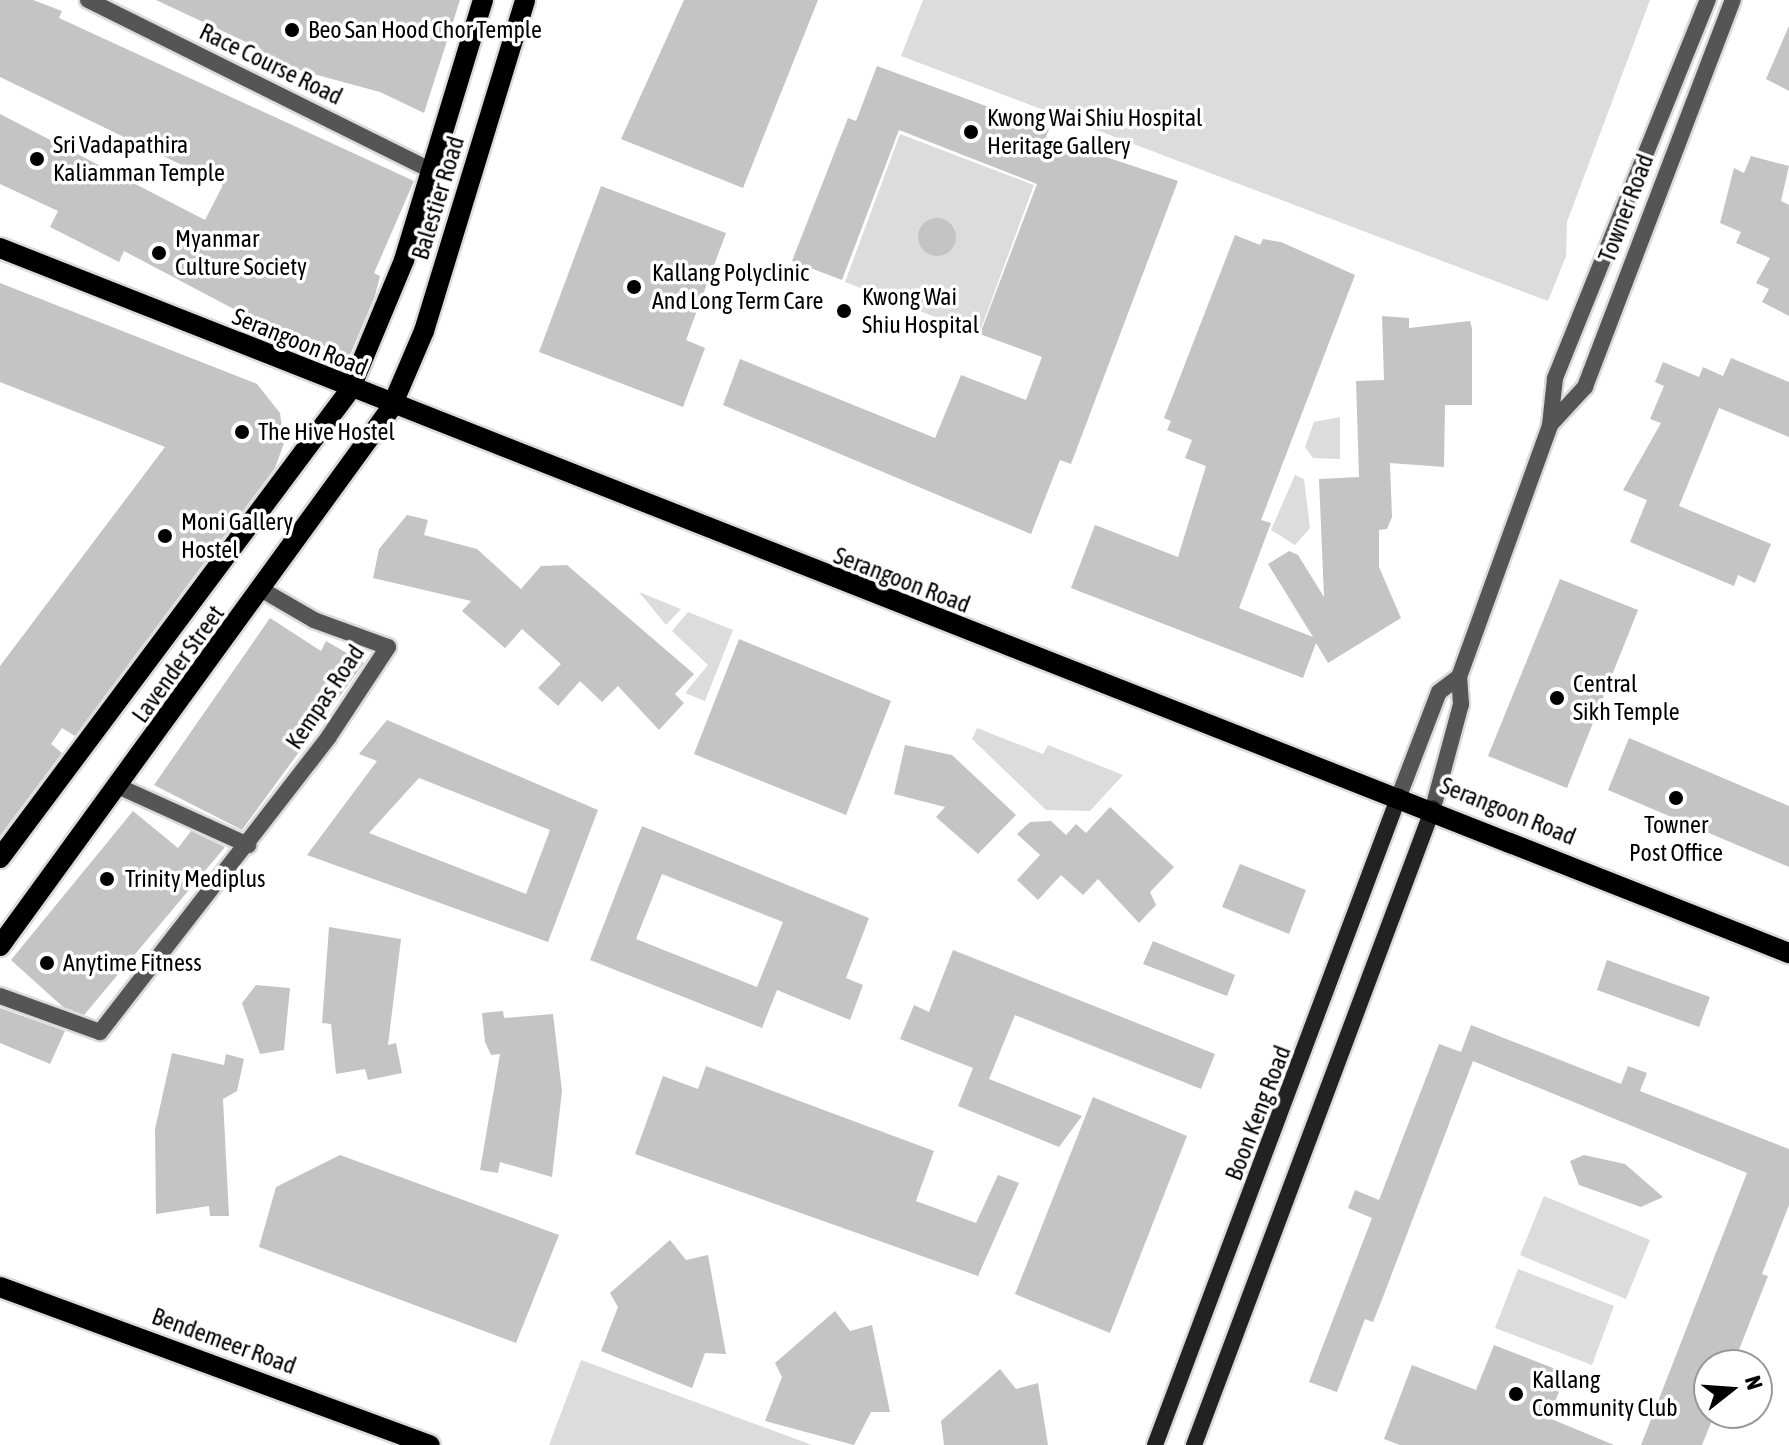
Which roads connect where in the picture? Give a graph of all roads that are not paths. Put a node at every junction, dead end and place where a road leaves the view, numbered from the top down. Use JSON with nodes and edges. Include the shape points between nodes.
{"nodes":[{"id":1,"x":88,"y":0,"type":"edge"},
{"id":2,"x":483,"y":0,"type":"edge"},
{"id":3,"x":525,"y":0,"type":"edge"},
{"id":4,"x":1708,"y":0,"type":"edge"},
{"id":5,"x":1733,"y":0,"type":"edge"},
{"id":6,"x":432,"y":171,"type":"junction"},
{"id":7,"x":0,"y":248,"type":"edge"},
{"id":8,"x":350,"y":390,"type":"junction"},
{"id":9,"x":391,"y":408,"type":"junction"},
{"id":10,"x":1550,"y":425,"type":"junction"},
{"id":11,"x":264,"y":591,"type":"junction"},
{"id":12,"x":1459,"y":677,"type":"junction"},
{"id":13,"x":120,"y":787,"type":"junction"},
{"id":14,"x":1399,"y":796,"type":"junction"},
{"id":15,"x":1433,"y":808,"type":"junction"},
{"id":16,"x":248,"y":845,"type":"junction"},
{"id":17,"x":0,"y":858,"type":"edge"},
{"id":18,"x":0,"y":946,"type":"edge"},
{"id":19,"x":1789,"y":953,"type":"edge"},
{"id":20,"x":0,"y":996,"type":"edge"},
{"id":21,"x":0,"y":1287,"type":"edge"},
{"id":22,"x":430,"y":1445,"type":"edge"},
{"id":23,"x":1155,"y":1445,"type":"edge"},
{"id":24,"x":1194,"y":1445,"type":"edge"}],
"edges":[{"from":1,"to":6,"type":"street","name":"Race Course Road"},
{"from":2,"to":6,"type":"main road","name":"Balestier Road"},
{"from":3,"to":9,"type":"main road","name":"Balestier Road","via":[[424,331]]},
{"from":4,"to":10,"type":"street","name":"Towner Road","via":[[1555,378]]},
{"from":5,"to":10,"type":"street","name":"Towner Road","via":[[1585,387]]},
{"from":6,"to":8,"type":"main road","name":"Balestier Road"},
{"from":7,"to":8,"type":"main road","name":"Serangoon Road"},
{"from":8,"to":9,"type":"main road","name":"Serangoon Road"},
{"from":8,"to":17,"type":"main road","name":"Lavender Street"},
{"from":9,"to":11,"type":"main road","name":"Lavender Street"},
{"from":9,"to":14,"type":"main road","name":"Serangoon Road"},
{"from":10,"to":12,"type":"street","name":"Towner Road"},
{"from":11,"to":13,"type":"main road","name":"Lavender Street"},
{"from":11,"to":16,"type":"street","name":"Kempas Road","via":[[314,620],[388,647]]},
{"from":12,"to":14,"type":"street","name":"Towner Road","via":[[1439,692]]},
{"from":12,"to":15,"type":"street","name":"Towner Road","via":[[1461,704]]},
{"from":13,"to":16,"type":"street"},
{"from":13,"to":18,"type":"main road","name":"Lavender Street"},
{"from":14,"to":15,"type":"main road","name":"Serangoon Road"},
{"from":14,"to":23,"type":"main road","name":"Boon Keng Road"},
{"from":15,"to":19,"type":"main road","name":"Serangoon Road"},
{"from":15,"to":24,"type":"main road"},
{"from":16,"to":20,"type":"street","name":"Kempas Road","via":[[100,1032]]},
{"from":21,"to":22,"type":"main road","name":"Bendemeer Road"}]}
